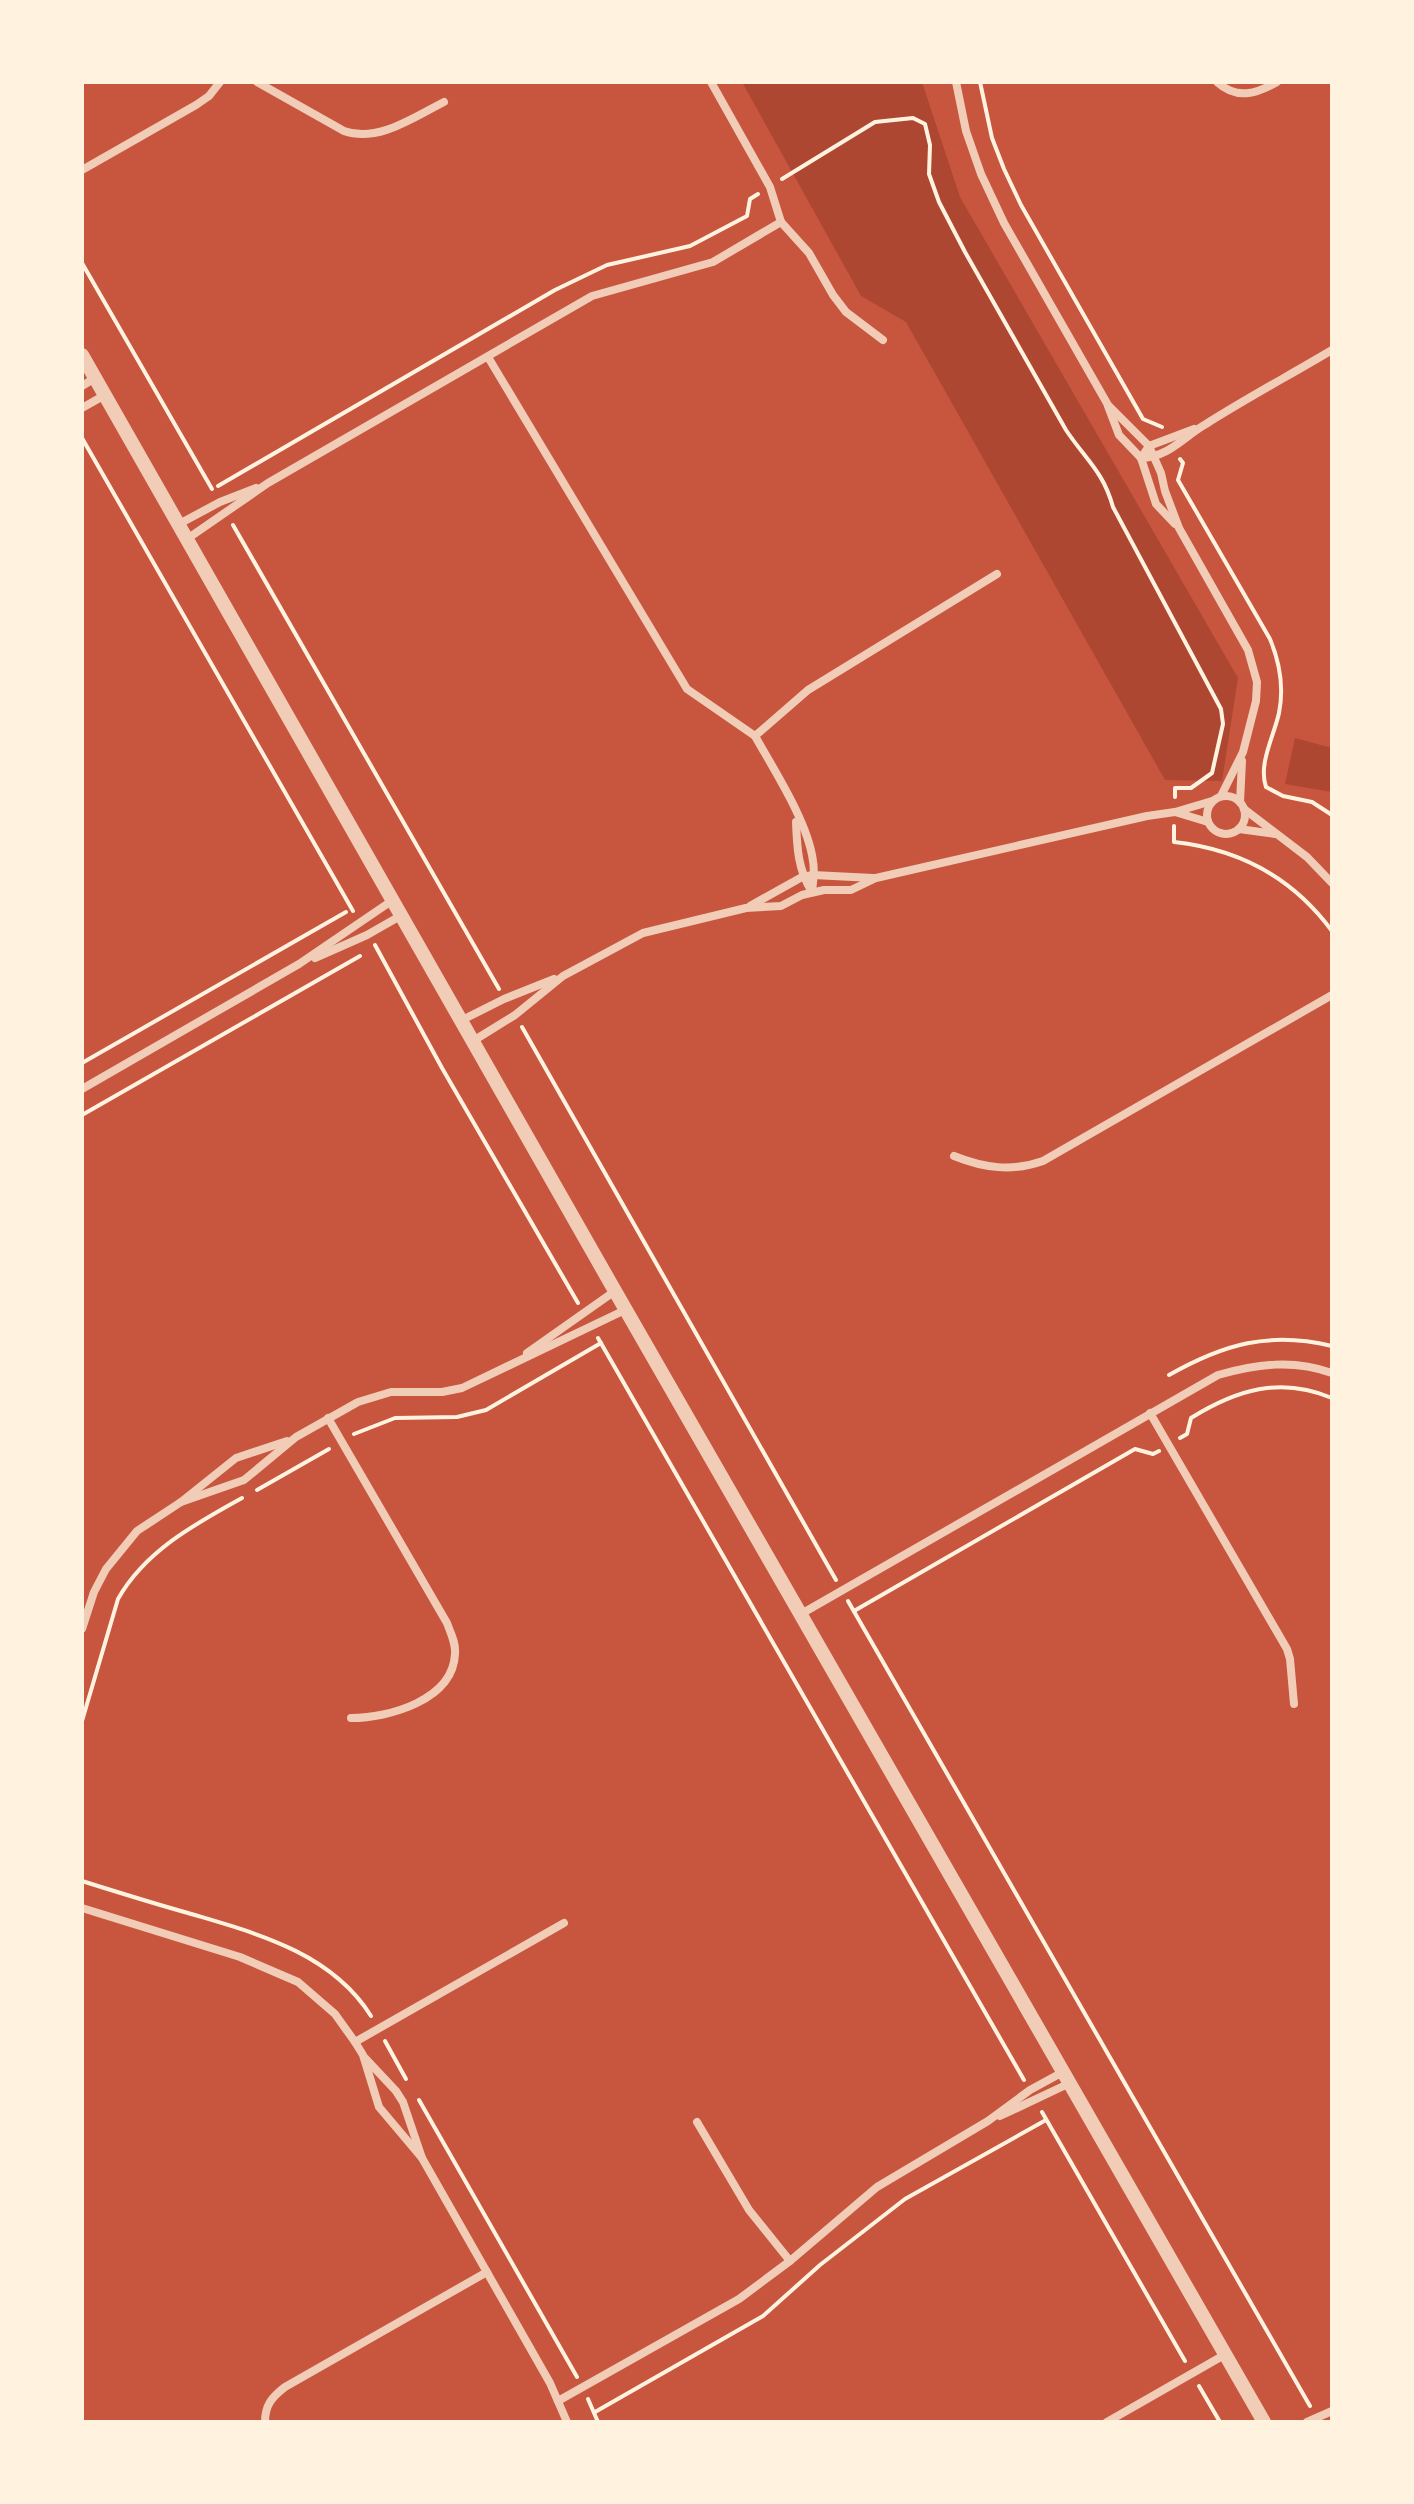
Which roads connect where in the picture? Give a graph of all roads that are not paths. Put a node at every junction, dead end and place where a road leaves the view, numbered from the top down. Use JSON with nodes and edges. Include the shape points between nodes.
{"nodes":[{"id":1,"x":220,"y":82,"type":"edge"},
{"id":2,"x":257,"y":82,"type":"edge"},
{"id":3,"x":711,"y":82,"type":"edge"},
{"id":4,"x":956,"y":82,"type":"edge"},
{"id":5,"x":1217,"y":82,"type":"edge"},
{"id":6,"x":1277,"y":82,"type":"edge"},
{"id":7,"x":444,"y":102,"type":"dead end"},
{"id":8,"x":82,"y":170,"type":"edge"},
{"id":9,"x":781,"y":222,"type":"junction"},
{"id":10,"x":883,"y":340,"type":"dead end"},
{"id":11,"x":1332,"y":350,"type":"edge"},
{"id":12,"x":82,"y":355,"type":"edge"},
{"id":13,"x":488,"y":357,"type":"junction"},
{"id":14,"x":88,"y":382,"type":"edge"},
{"id":15,"x":105,"y":395,"type":"junction"},
{"id":16,"x":1108,"y":405,"type":"junction"},
{"id":17,"x":82,"y":408,"type":"edge"},
{"id":18,"x":1202,"y":426,"type":"junction"},
{"id":19,"x":1149,"y":446,"type":"junction"},
{"id":20,"x":1141,"y":458,"type":"junction"},
{"id":21,"x":1155,"y":458,"type":"junction"},
{"id":22,"x":268,"y":483,"type":"junction"},
{"id":23,"x":179,"y":524,"type":"junction"},
{"id":24,"x":1179,"y":528,"type":"junction"},
{"id":25,"x":187,"y":539,"type":"junction"},
{"id":26,"x":997,"y":574,"type":"dead end"},
{"id":27,"x":755,"y":736,"type":"junction"},
{"id":28,"x":1243,"y":752,"type":"junction"},
{"id":29,"x":1221,"y":796,"type":"junction"},
{"id":30,"x":1212,"y":801,"type":"junction"},
{"id":31,"x":1242,"y":806,"type":"junction"},
{"id":32,"x":1175,"y":812,"type":"junction"},
{"id":33,"x":796,"y":813,"type":"junction"},
{"id":34,"x":1208,"y":822,"type":"junction"},
{"id":35,"x":1239,"y":829,"type":"junction"},
{"id":36,"x":1276,"y":834,"type":"junction"},
{"id":37,"x":813,"y":875,"type":"junction"},
{"id":38,"x":802,"y":877,"type":"junction"},
{"id":39,"x":876,"y":878,"type":"junction"},
{"id":40,"x":1332,"y":883,"type":"edge"},
{"id":41,"x":812,"y":892,"type":"junction"},
{"id":42,"x":393,"y":900,"type":"junction"},
{"id":43,"x":746,"y":908,"type":"junction"},
{"id":44,"x":402,"y":915,"type":"junction"},
{"id":45,"x":299,"y":964,"type":"junction"},
{"id":46,"x":563,"y":976,"type":"junction"},
{"id":47,"x":1332,"y":995,"type":"edge"},
{"id":48,"x":462,"y":1020,"type":"junction"},
{"id":49,"x":473,"y":1041,"type":"junction"},
{"id":50,"x":82,"y":1089,"type":"edge"},
{"id":51,"x":954,"y":1156,"type":"dead end"},
{"id":52,"x":615,"y":1291,"type":"junction"},
{"id":53,"x":625,"y":1310,"type":"junction"},
{"id":54,"x":507,"y":1367,"type":"junction"},
{"id":55,"x":1332,"y":1373,"type":"edge"},
{"id":56,"x":1150,"y":1413,"type":"junction"},
{"id":57,"x":328,"y":1418,"type":"junction"},
{"id":58,"x":296,"y":1437,"type":"junction"},
{"id":59,"x":181,"y":1502,"type":"junction"},
{"id":60,"x":801,"y":1614,"type":"junction"},
{"id":61,"x":84,"y":1617,"type":"edge"},
{"id":62,"x":82,"y":1629,"type":"edge"},
{"id":63,"x":1294,"y":1704,"type":"dead end"},
{"id":64,"x":351,"y":1718,"type":"dead end"},
{"id":65,"x":82,"y":1908,"type":"edge"},
{"id":66,"x":564,"y":1923,"type":"dead end"},
{"id":67,"x":355,"y":2042,"type":"junction"},
{"id":68,"x":363,"y":2055,"type":"junction"},
{"id":69,"x":1066,"y":2078,"type":"junction"},
{"id":70,"x":988,"y":2121,"type":"junction"},
{"id":71,"x":697,"y":2122,"type":"dead end"},
{"id":72,"x":422,"y":2158,"type":"junction"},
{"id":73,"x":790,"y":2261,"type":"junction"},
{"id":74,"x":487,"y":2272,"type":"junction"},
{"id":75,"x":1226,"y":2354,"type":"junction"},
{"id":76,"x":558,"y":2401,"type":"junction"},
{"id":77,"x":1332,"y":2411,"type":"edge"},
{"id":78,"x":1312,"y":2420,"type":"edge"},
{"id":79,"x":265,"y":2422,"type":"edge"},
{"id":80,"x":567,"y":2422,"type":"edge"},
{"id":81,"x":1107,"y":2422,"type":"edge"},
{"id":82,"x":1264,"y":2422,"type":"edge"}],
"edges":[{"from":1,"to":8,"type":"street","via":[[196,105]]},
{"from":2,"to":7,"type":"street","via":[[355,135],[381,132]]},
{"from":3,"to":9,"type":"street","via":[[770,187]]},
{"from":4,"to":16,"type":"street","via":[[981,174]]},
{"from":5,"to":6,"type":"street","via":[[1237,95]]},
{"from":9,"to":10,"type":"street","via":[[809,253],[846,312]]},
{"from":9,"to":13,"type":"street","via":[[713,262],[592,296]]},
{"from":11,"to":18,"type":"street"},
{"from":12,"to":14,"type":"street"},
{"from":13,"to":22,"type":"street"},
{"from":13,"to":27,"type":"street","via":[[687,689]]},
{"from":14,"to":15,"type":"street"},
{"from":15,"to":17,"type":"street"},
{"from":15,"to":23,"type":"street"},
{"from":16,"to":19,"type":"street"},
{"from":16,"to":20,"type":"street","via":[[1119,435]]},
{"from":18,"to":19,"type":"street"},
{"from":18,"to":21,"type":"street"},
{"from":19,"to":20,"type":"street"},
{"from":19,"to":21,"type":"street"},
{"from":20,"to":21,"type":"street"},
{"from":20,"to":24,"type":"street","via":[[1156,504]]},
{"from":21,"to":24,"type":"street"},
{"from":22,"to":23,"type":"street"},
{"from":22,"to":25,"type":"street"},
{"from":23,"to":25,"type":"street"},
{"from":24,"to":28,"type":"street","via":[[1254,667],[1256,701]]},
{"from":25,"to":42,"type":"street"},
{"from":26,"to":27,"type":"street","via":[[808,690]]},
{"from":27,"to":33,"type":"street"},
{"from":28,"to":29,"type":"street"},
{"from":28,"to":31,"type":"street"},
{"from":29,"to":30,"type":"street"},
{"from":29,"to":31,"type":"street","via":[[1232,796]]},
{"from":30,"to":32,"type":"street"},
{"from":30,"to":34,"type":"street"},
{"from":31,"to":35,"type":"street"},
{"from":31,"to":36,"type":"street"},
{"from":32,"to":34,"type":"street"},
{"from":32,"to":39,"type":"street"},
{"from":33,"to":37,"type":"street","via":[[811,849]]},
{"from":33,"to":38,"type":"street"},
{"from":34,"to":35,"type":"street","via":[[1219,833]]},
{"from":35,"to":36,"type":"street"},
{"from":36,"to":40,"type":"street"},
{"from":37,"to":38,"type":"street"},
{"from":37,"to":39,"type":"street"},
{"from":37,"to":41,"type":"street"},
{"from":38,"to":41,"type":"street"},
{"from":38,"to":43,"type":"street"},
{"from":39,"to":41,"type":"street","via":[[851,890]]},
{"from":41,"to":43,"type":"street","via":[[781,906]]},
{"from":42,"to":44,"type":"street"},
{"from":42,"to":45,"type":"street"},
{"from":43,"to":46,"type":"street","via":[[643,933]]},
{"from":44,"to":45,"type":"street"},
{"from":44,"to":48,"type":"street"},
{"from":45,"to":50,"type":"street"},
{"from":46,"to":48,"type":"street"},
{"from":46,"to":49,"type":"street"},
{"from":47,"to":51,"type":"street","via":[[1043,1161],[1012,1169]]},
{"from":48,"to":49,"type":"street"},
{"from":49,"to":52,"type":"street"},
{"from":52,"to":53,"type":"street"},
{"from":52,"to":54,"type":"street"},
{"from":53,"to":54,"type":"street"},
{"from":53,"to":60,"type":"street"},
{"from":54,"to":57,"type":"street","via":[[462,1388],[391,1392]]},
{"from":55,"to":56,"type":"street","via":[[1286,1363],[1242,1368],[1218,1375]]},
{"from":56,"to":60,"type":"street"},
{"from":56,"to":63,"type":"street","via":[[1287,1649]]},
{"from":57,"to":58,"type":"street"},
{"from":57,"to":64,"type":"street","via":[[455,1643],[453,1668],[436,1691],[383,1715]]},
{"from":58,"to":59,"type":"street","via":[[236,1458]]},
{"from":58,"to":59,"type":"street","via":[[244,1480]]},
{"from":59,"to":61,"type":"street","via":[[122,1547]]},
{"from":60,"to":69,"type":"street"},
{"from":61,"to":62,"type":"street"},
{"from":65,"to":67,"type":"street","via":[[240,1957],[298,1982],[335,2014]]},
{"from":66,"to":67,"type":"street"},
{"from":67,"to":68,"type":"street"},
{"from":68,"to":72,"type":"street","via":[[403,2102]]},
{"from":68,"to":72,"type":"street","via":[[379,2107]]},
{"from":69,"to":70,"type":"street","via":[[1036,2101]]},
{"from":69,"to":70,"type":"street","via":[[1030,2090]]},
{"from":69,"to":75,"type":"street"},
{"from":70,"to":73,"type":"street","via":[[877,2187]]},
{"from":71,"to":73,"type":"street","via":[[749,2210]]},
{"from":72,"to":74,"type":"street"},
{"from":73,"to":76,"type":"street","via":[[739,2299]]},
{"from":74,"to":76,"type":"street"},
{"from":74,"to":79,"type":"street","via":[[285,2387],[266,2408]]},
{"from":75,"to":81,"type":"street"},
{"from":75,"to":82,"type":"street"},
{"from":76,"to":80,"type":"street"},
{"from":77,"to":78,"type":"street"}]}
